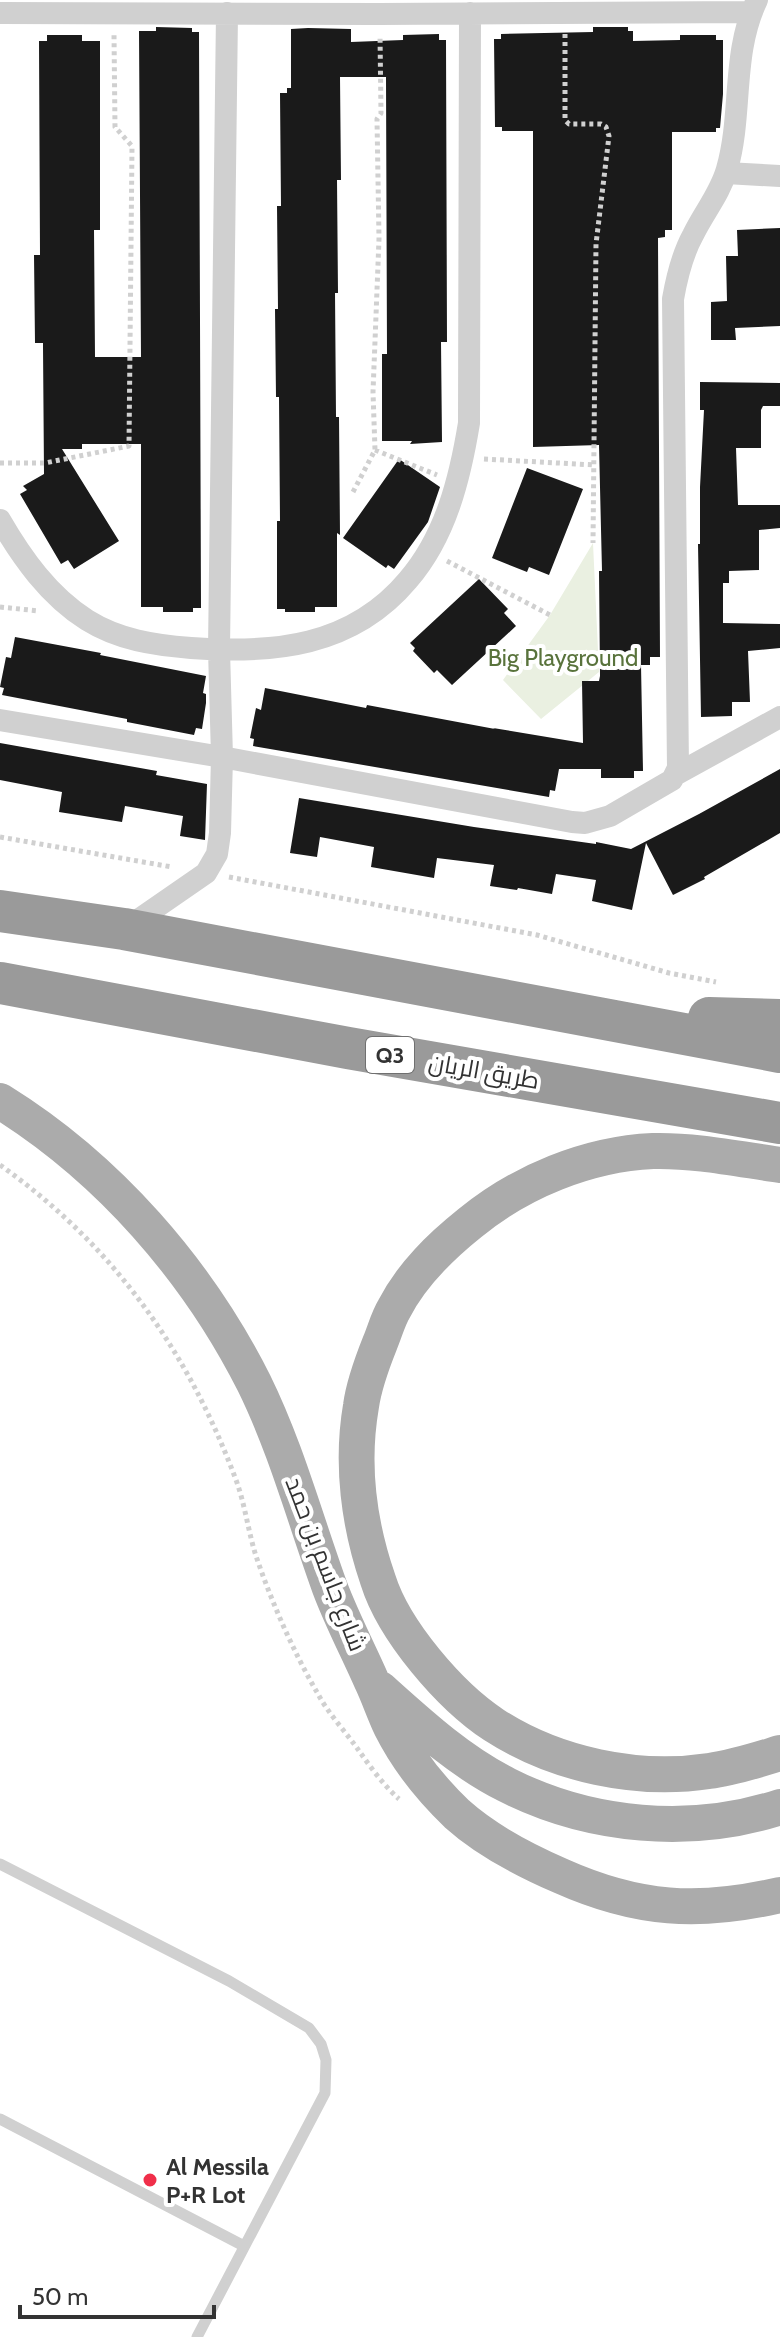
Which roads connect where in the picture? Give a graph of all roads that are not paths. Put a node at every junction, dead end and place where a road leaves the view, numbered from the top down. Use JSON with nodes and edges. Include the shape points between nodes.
{"nodes":[{"id":1,"x":754,"y":6,"type":"edge"},
{"id":2,"x":0,"y":13,"type":"edge"},
{"id":3,"x":227,"y":13,"type":"junction"},
{"id":4,"x":470,"y":13,"type":"junction"},
{"id":5,"x":726,"y":173,"type":"junction"},
{"id":6,"x":780,"y":176,"type":"edge"},
{"id":7,"x":0,"y":520,"type":"edge"},
{"id":8,"x":219,"y":650,"type":"junction"},
{"id":9,"x":780,"y":717,"type":"edge"},
{"id":10,"x":0,"y":720,"type":"edge"},
{"id":11,"x":222,"y":757,"type":"junction"},
{"id":12,"x":677,"y":774,"type":"junction"},
{"id":13,"x":0,"y":901,"type":"edge"},
{"id":14,"x":0,"y":911,"type":"edge"},
{"id":15,"x":77,"y":923,"type":"junction"},
{"id":16,"x":124,"y":929,"type":"junction"},
{"id":17,"x":0,"y":983,"type":"edge"},
{"id":18,"x":576,"y":1013,"type":"junction"},
{"id":19,"x":780,"y":1020,"type":"edge"},
{"id":20,"x":780,"y":1052,"type":"edge"},
{"id":21,"x":0,"y":1078,"type":"edge"},
{"id":22,"x":0,"y":1101,"type":"edge"},
{"id":23,"x":780,"y":1123,"type":"edge"},
{"id":24,"x":780,"y":1165,"type":"edge"},
{"id":25,"x":145,"y":1224,"type":"junction"},
{"id":26,"x":373,"y":1683,"type":"junction"},
{"id":27,"x":780,"y":1753,"type":"edge"},
{"id":28,"x":780,"y":1807,"type":"edge"},
{"id":29,"x":0,"y":1864,"type":"edge"},
{"id":30,"x":780,"y":1895,"type":"edge"},
{"id":31,"x":0,"y":2119,"type":"edge"},
{"id":32,"x":244,"y":2246,"type":"junction"},
{"id":33,"x":197,"y":2337,"type":"edge"}],
"edges":[{"from":1,"to":4,"type":"street"},
{"from":1,"to":5,"type":"street","via":[[739,57],[735,140]]},
{"from":2,"to":3,"type":"street"},
{"from":3,"to":4,"type":"street"},
{"from":3,"to":8,"type":"street"},
{"from":4,"to":8,"type":"street","via":[[469,423],[445,518],[408,580],[354,624],[287,647]]},
{"from":5,"to":6,"type":"street"},
{"from":5,"to":12,"type":"street","via":[[684,252],[673,299]]},
{"from":7,"to":8,"type":"street","via":[[30,568],[87,620],[142,642]]},
{"from":8,"to":11,"type":"street"},
{"from":9,"to":12,"type":"street"},
{"from":10,"to":11,"type":"street"},
{"from":11,"to":12,"type":"street","via":[[585,823],[610,816]]},
{"from":11,"to":16,"type":"street","via":[[217,854],[206,873]]},
{"from":13,"to":15,"type":"street"},
{"from":14,"to":15,"type":"highway"},
{"from":15,"to":16,"type":"highway"},
{"from":16,"to":18,"type":"highway"},
{"from":17,"to":23,"type":"highway","name":"طريق الريان","number":"Q3"},
{"from":18,"to":19,"type":"highway"},
{"from":18,"to":20,"type":"highway"},
{"from":21,"to":25,"type":"main road","via":[[121,1178],[138,1199]]},
{"from":22,"to":25,"type":"main road","name":"شارع جاسم بن حمد","via":[[59,1144]]},
{"from":24,"to":27,"type":"main road","name":"شارع جاسم بن حمد","via":[[692,1152],[618,1156],[554,1173],[487,1209],[434,1254],[393,1310],[361,1405],[357,1476],[378,1582],[393,1613],[440,1678],[494,1725],[556,1755],[631,1773],[708,1772]]},
{"from":25,"to":26,"type":"main road","name":"شارع جاسم بن حمد","via":[[227,1333],[253,1382],[291,1471],[339,1610]]},
{"from":26,"to":28,"type":"main road","name":"شارع جاسم بن حمد","via":[[483,1771],[556,1805],[658,1824],[729,1820]]},
{"from":26,"to":30,"type":"main road","via":[[401,1744],[441,1797],[469,1824],[520,1857],[603,1894],[648,1904],[715,1906]]},
{"from":29,"to":32,"type":"lane","via":[[254,1995],[309,2028],[321,2044],[325,2093]]},
{"from":31,"to":32,"type":"lane"},
{"from":32,"to":33,"type":"lane"}]}
